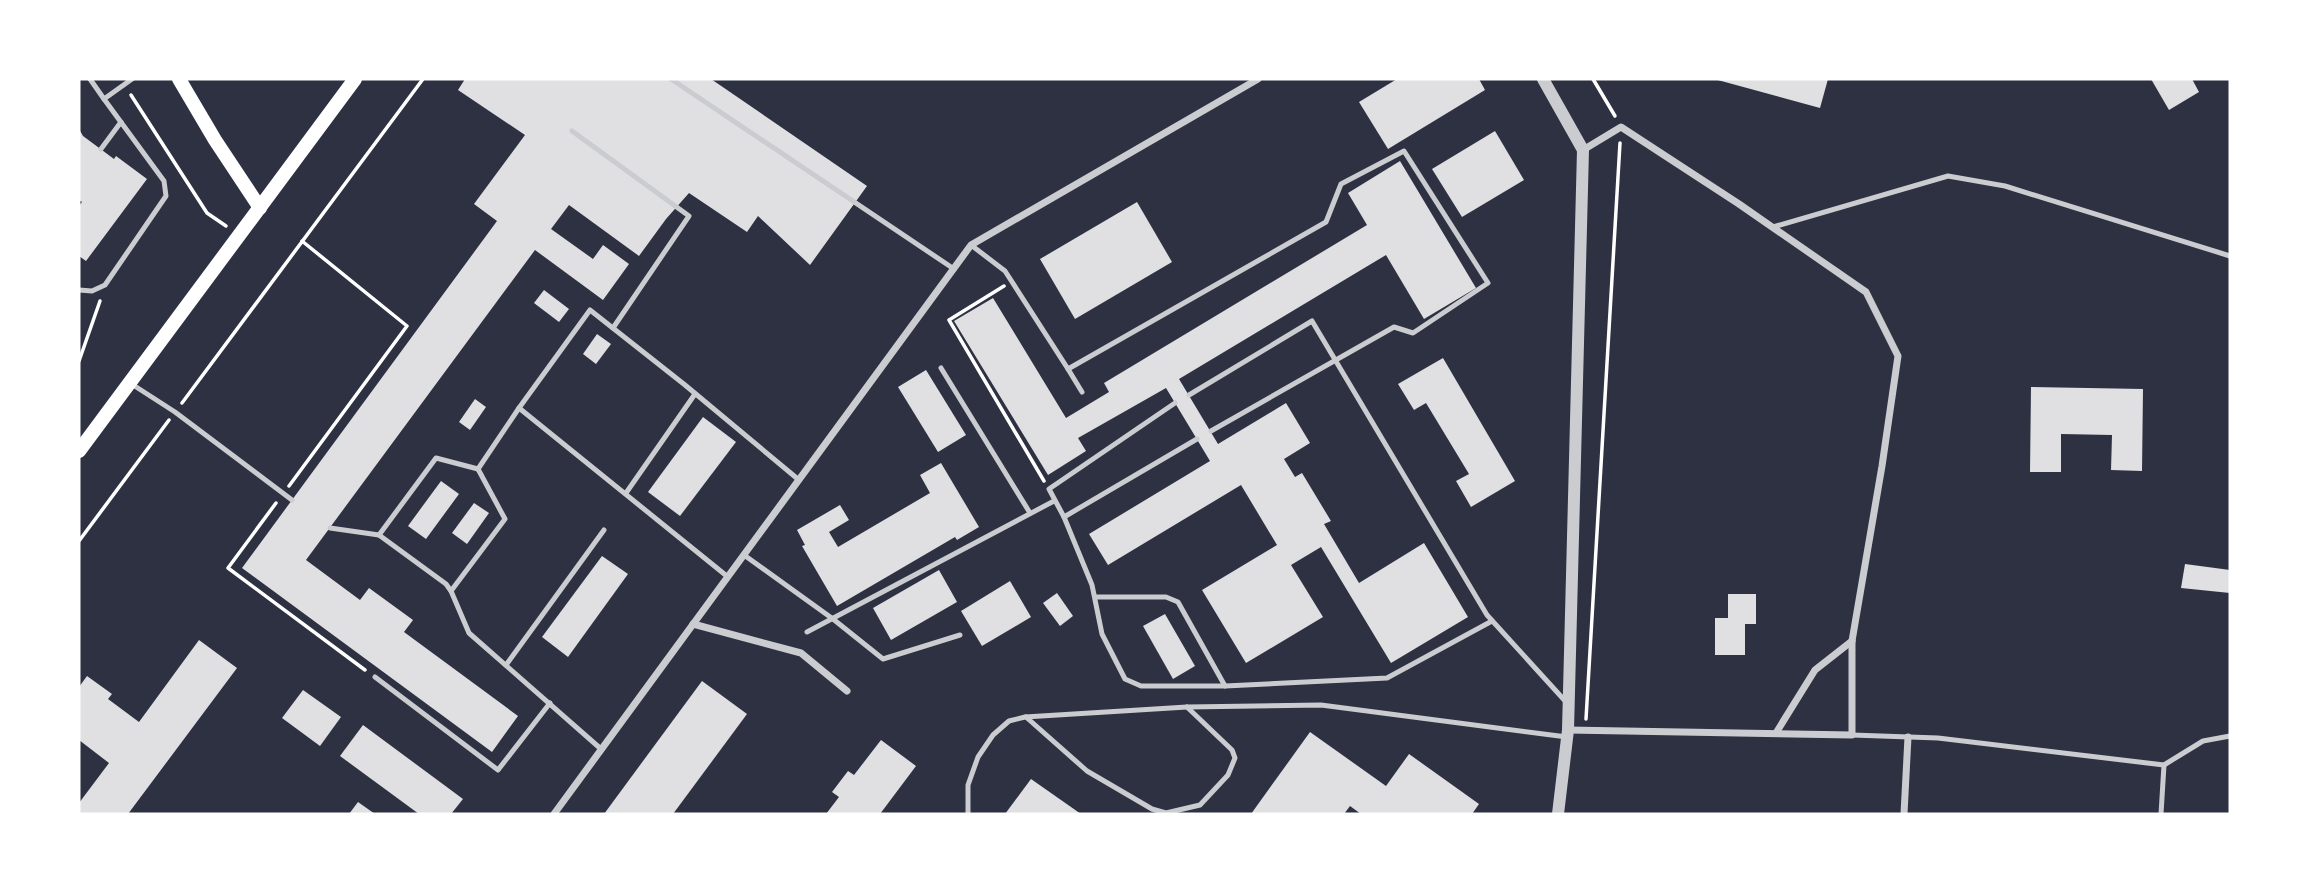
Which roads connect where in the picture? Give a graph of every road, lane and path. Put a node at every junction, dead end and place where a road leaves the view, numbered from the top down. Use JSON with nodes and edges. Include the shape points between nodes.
{"nodes":[{"id":1,"x":90,"y":79,"type":"edge"},
{"id":2,"x":132,"y":79,"type":"edge"},
{"id":3,"x":179,"y":79,"type":"edge"},
{"id":4,"x":423,"y":79,"type":"edge"},
{"id":5,"x":671,"y":79,"type":"edge"},
{"id":6,"x":1258,"y":79,"type":"edge"},
{"id":7,"x":1543,"y":79,"type":"edge"},
{"id":8,"x":1593,"y":79,"type":"edge"},
{"id":9,"x":349,"y":81,"type":"edge"},
{"id":10,"x":124,"y":84,"type":"junction"},
{"id":11,"x":104,"y":99,"type":"junction"},
{"id":12,"x":121,"y":122,"type":"junction"},
{"id":13,"x":1621,"y":127,"type":"junction"},
{"id":14,"x":572,"y":131,"type":"dead end"},
{"id":15,"x":101,"y":149,"type":"dead end"},
{"id":16,"x":1583,"y":150,"type":"junction"},
{"id":17,"x":260,"y":208,"type":"junction"},
{"id":18,"x":1773,"y":227,"type":"junction"},
{"id":19,"x":239,"y":236,"type":"junction"},
{"id":20,"x":302,"y":242,"type":"junction"},
{"id":21,"x":971,"y":245,"type":"junction"},
{"id":22,"x":2230,"y":256,"type":"edge"},
{"id":23,"x":954,"y":269,"type":"junction"},
{"id":24,"x":1012,"y":282,"type":"junction"},
{"id":25,"x":106,"y":285,"type":"junction"},
{"id":26,"x":79,"y":290,"type":"edge"},
{"id":27,"x":612,"y":328,"type":"junction"},
{"id":28,"x":1336,"y":360,"type":"junction"},
{"id":29,"x":79,"y":362,"type":"edge"},
{"id":30,"x":941,"y":368,"type":"dead end"},
{"id":31,"x":1068,"y":369,"type":"junction"},
{"id":32,"x":129,"y":382,"type":"junction"},
{"id":33,"x":1082,"y":392,"type":"dead end"},
{"id":34,"x":695,"y":394,"type":"junction"},
{"id":35,"x":1189,"y":395,"type":"dead end"},
{"id":36,"x":1175,"y":403,"type":"dead end"},
{"id":37,"x":519,"y":408,"type":"junction"},
{"id":38,"x":175,"y":412,"type":"junction"},
{"id":39,"x":1211,"y":431,"type":"dead end"},
{"id":40,"x":1197,"y":439,"type":"dead end"},
{"id":41,"x":79,"y":451,"type":"edge"},
{"id":42,"x":478,"y":469,"type":"junction"},
{"id":43,"x":799,"y":481,"type":"junction"},
{"id":44,"x":1049,"y":489,"type":"junction"},
{"id":45,"x":626,"y":493,"type":"junction"},
{"id":46,"x":283,"y":494,"type":"junction"},
{"id":47,"x":292,"y":500,"type":"dead end"},
{"id":48,"x":1054,"y":500,"type":"junction"},
{"id":49,"x":1030,"y":513,"type":"junction"},
{"id":50,"x":1064,"y":517,"type":"junction"},
{"id":51,"x":330,"y":528,"type":"dead end"},
{"id":52,"x":604,"y":530,"type":"dead end"},
{"id":53,"x":379,"y":535,"type":"junction"},
{"id":54,"x":79,"y":541,"type":"edge"},
{"id":55,"x":744,"y":555,"type":"junction"},
{"id":56,"x":728,"y":577,"type":"junction"},
{"id":57,"x":452,"y":592,"type":"junction"},
{"id":58,"x":1096,"y":597,"type":"junction"},
{"id":59,"x":832,"y":618,"type":"junction"},
{"id":60,"x":1492,"y":621,"type":"junction"},
{"id":61,"x":693,"y":624,"type":"junction"},
{"id":62,"x":807,"y":632,"type":"dead end"},
{"id":63,"x":960,"y":635,"type":"dead end"},
{"id":64,"x":1852,"y":641,"type":"junction"},
{"id":65,"x":506,"y":665,"type":"junction"},
{"id":66,"x":375,"y":677,"type":"joint"},
{"id":67,"x":1225,"y":686,"type":"junction"},
{"id":68,"x":847,"y":691,"type":"dead end"},
{"id":69,"x":550,"y":704,"type":"junction"},
{"id":70,"x":1569,"y":706,"type":"junction"},
{"id":71,"x":1187,"y":707,"type":"junction"},
{"id":72,"x":1025,"y":717,"type":"junction"},
{"id":73,"x":1585,"y":731,"type":"junction"},
{"id":74,"x":1776,"y":733,"type":"junction"},
{"id":75,"x":1568,"y":734,"type":"junction"},
{"id":76,"x":1852,"y":735,"type":"junction"},
{"id":77,"x":2230,"y":736,"type":"edge"},
{"id":78,"x":1908,"y":737,"type":"junction"},
{"id":79,"x":601,"y":750,"type":"junction"},
{"id":80,"x":2164,"y":765,"type":"junction"},
{"id":81,"x":554,"y":814,"type":"edge"},
{"id":82,"x":968,"y":814,"type":"edge"},
{"id":83,"x":1558,"y":814,"type":"edge"},
{"id":84,"x":1904,"y":814,"type":"edge"},
{"id":85,"x":2161,"y":814,"type":"edge"}],
"edges":[{"from":1,"to":11,"type":"lane"},
{"from":2,"to":10,"type":"lane"},
{"from":3,"to":17,"type":"main road"},
{"from":4,"to":20,"type":"path"},
{"from":5,"to":23,"type":"lane"},
{"from":6,"to":21,"type":"street"},
{"from":7,"to":16,"type":"street"},
{"from":8,"to":13,"type":"path"},
{"from":9,"to":17,"type":"main road"},
{"from":10,"to":11,"type":"lane"},
{"from":10,"to":19,"type":"path","via":[[207,213]]},
{"from":11,"to":12,"type":"lane"},
{"from":12,"to":15,"type":"lane"},
{"from":12,"to":25,"type":"lane","via":[[164,181],[166,196]]},
{"from":13,"to":16,"type":"street"},
{"from":13,"to":18,"type":"street"},
{"from":13,"to":73,"type":"path"},
{"from":14,"to":27,"type":"lane","via":[[689,216]]},
{"from":16,"to":70,"type":"street"},
{"from":17,"to":19,"type":"main road"},
{"from":18,"to":22,"type":"lane","via":[[1948,176],[2005,186]]},
{"from":18,"to":64,"type":"street","via":[[1867,292],[1898,356]]},
{"from":19,"to":32,"type":"main road"},
{"from":20,"to":38,"type":"path"},
{"from":20,"to":46,"type":"path","via":[[407,326]]},
{"from":21,"to":23,"type":"street"},
{"from":21,"to":24,"type":"lane"},
{"from":23,"to":43,"type":"street"},
{"from":24,"to":31,"type":"lane"},
{"from":24,"to":44,"type":"path","via":[[949,320]]},
{"from":25,"to":26,"type":"lane"},
{"from":25,"to":29,"type":"path"},
{"from":27,"to":34,"type":"lane"},
{"from":27,"to":37,"type":"lane","via":[[590,310]]},
{"from":28,"to":31,"type":"lane","via":[[1394,327],[1413,333],[1488,284],[1404,151],[1341,184],[1326,222]]},
{"from":28,"to":35,"type":"lane","via":[[1312,321]]},
{"from":28,"to":39,"type":"lane"},
{"from":28,"to":60,"type":"lane"},
{"from":30,"to":49,"type":"lane"},
{"from":31,"to":33,"type":"lane"},
{"from":32,"to":38,"type":"lane"},
{"from":32,"to":41,"type":"main road"},
{"from":34,"to":43,"type":"lane"},
{"from":34,"to":45,"type":"lane"},
{"from":36,"to":44,"type":"lane"},
{"from":37,"to":42,"type":"lane"},
{"from":37,"to":45,"type":"lane"},
{"from":38,"to":46,"type":"lane"},
{"from":38,"to":54,"type":"path"},
{"from":40,"to":50,"type":"lane"},
{"from":42,"to":53,"type":"lane","via":[[436,458]]},
{"from":42,"to":57,"type":"lane","via":[[505,519]]},
{"from":43,"to":55,"type":"street"},
{"from":44,"to":48,"type":"lane"},
{"from":45,"to":56,"type":"lane"},
{"from":46,"to":47,"type":"lane"},
{"from":46,"to":66,"type":"path","via":[[228,568]]},
{"from":48,"to":49,"type":"lane"},
{"from":48,"to":50,"type":"lane"},
{"from":49,"to":59,"type":"lane"},
{"from":50,"to":58,"type":"lane"},
{"from":51,"to":53,"type":"lane"},
{"from":52,"to":65,"type":"lane"},
{"from":53,"to":57,"type":"lane"},
{"from":55,"to":56,"type":"street"},
{"from":55,"to":59,"type":"lane"},
{"from":56,"to":61,"type":"street"},
{"from":57,"to":65,"type":"lane","via":[[469,633]]},
{"from":58,"to":67,"type":"lane","via":[[1178,601]]},
{"from":58,"to":67,"type":"lane","via":[[1102,634],[1125,678],[1141,686]]},
{"from":59,"to":62,"type":"lane"},
{"from":59,"to":63,"type":"lane","via":[[883,659]]},
{"from":60,"to":67,"type":"lane","via":[[1387,678]]},
{"from":60,"to":70,"type":"lane"},
{"from":61,"to":68,"type":"street","via":[[801,653]]},
{"from":61,"to":79,"type":"street"},
{"from":64,"to":74,"type":"street","via":[[1815,670]]},
{"from":64,"to":76,"type":"street"},
{"from":65,"to":69,"type":"lane"},
{"from":66,"to":69,"type":"lane","via":[[498,770]]},
{"from":69,"to":79,"type":"lane"},
{"from":70,"to":75,"type":"street"},
{"from":71,"to":72,"type":"lane"},
{"from":71,"to":72,"type":"lane","via":[[1235,758],[1228,775],[1200,805],[1166,813],[1087,771]]},
{"from":71,"to":75,"type":"lane","via":[[1321,705]]},
{"from":72,"to":82,"type":"lane","via":[[1009,721],[978,757],[968,785]]},
{"from":73,"to":74,"type":"street"},
{"from":73,"to":75,"type":"street"},
{"from":74,"to":76,"type":"street"},
{"from":75,"to":83,"type":"street"},
{"from":76,"to":78,"type":"lane"},
{"from":77,"to":80,"type":"lane","via":[[2203,741]]},
{"from":78,"to":80,"type":"lane"},
{"from":78,"to":84,"type":"street"},
{"from":79,"to":81,"type":"street"},
{"from":80,"to":85,"type":"lane"}]}
